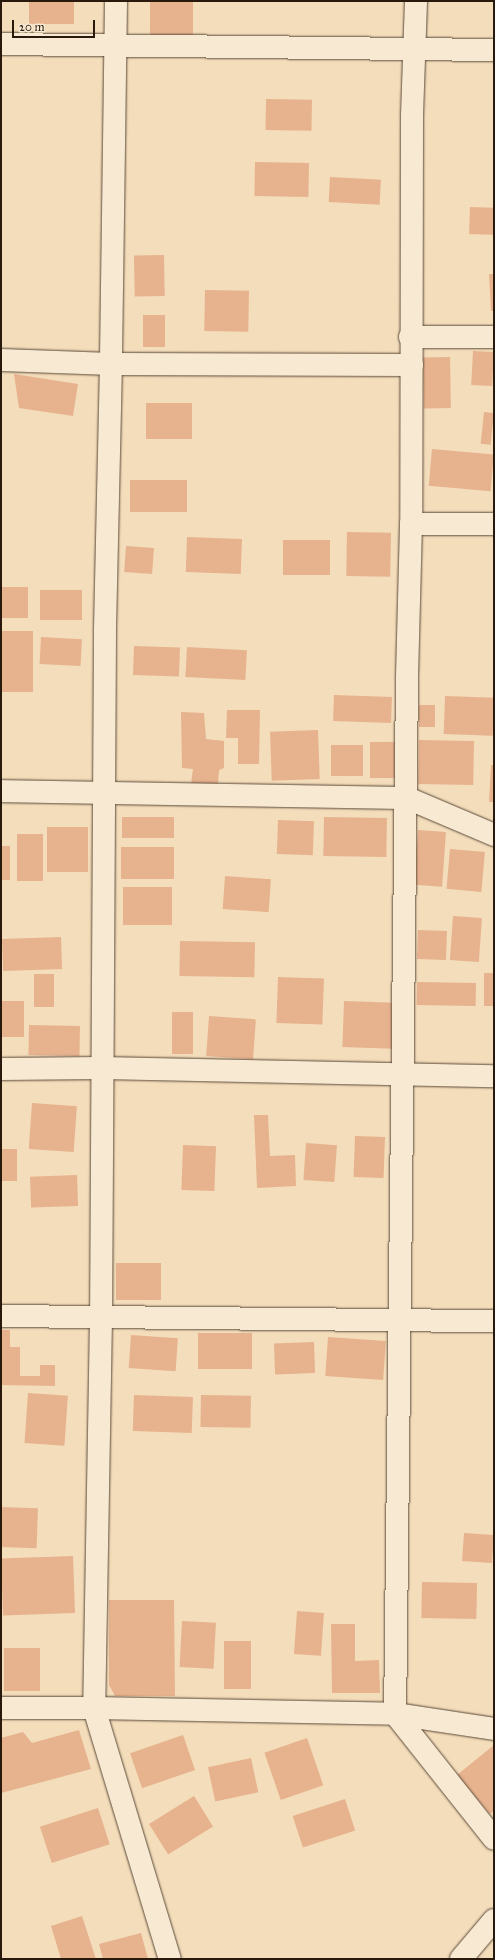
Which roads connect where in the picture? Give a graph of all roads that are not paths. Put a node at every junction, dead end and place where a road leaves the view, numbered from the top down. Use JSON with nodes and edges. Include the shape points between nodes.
{"nodes":[{"id":1,"x":116,"y":1,"type":"edge"},
{"id":2,"x":416,"y":1,"type":"edge"},
{"id":3,"x":1,"y":44,"type":"edge"},
{"id":4,"x":115,"y":46,"type":"junction"},
{"id":5,"x":415,"y":49,"type":"junction"},
{"id":6,"x":494,"y":50,"type":"edge"},
{"id":7,"x":410,"y":337,"type":"junction"},
{"id":8,"x":494,"y":337,"type":"edge"},
{"id":9,"x":1,"y":360,"type":"edge"},
{"id":10,"x":111,"y":364,"type":"junction"},
{"id":11,"x":412,"y":365,"type":"junction"},
{"id":12,"x":412,"y":524,"type":"junction"},
{"id":13,"x":494,"y":524,"type":"edge"},
{"id":14,"x":1,"y":791,"type":"edge"},
{"id":15,"x":105,"y":792,"type":"junction"},
{"id":16,"x":407,"y":798,"type":"junction"},
{"id":17,"x":494,"y":835,"type":"edge"},
{"id":18,"x":102,"y":1068,"type":"junction"},
{"id":19,"x":1,"y":1069,"type":"edge"},
{"id":20,"x":404,"y":1075,"type":"junction"},
{"id":21,"x":494,"y":1076,"type":"edge"},
{"id":22,"x":1,"y":1316,"type":"edge"},
{"id":23,"x":101,"y":1318,"type":"junction"},
{"id":24,"x":399,"y":1320,"type":"junction"},
{"id":25,"x":494,"y":1321,"type":"edge"},
{"id":26,"x":1,"y":1708,"type":"edge"},
{"id":27,"x":94,"y":1708,"type":"junction"},
{"id":28,"x":395,"y":1714,"type":"junction"},
{"id":29,"x":494,"y":1729,"type":"edge"},
{"id":30,"x":494,"y":1839,"type":"edge"},
{"id":31,"x":494,"y":1920,"type":"edge"},
{"id":32,"x":170,"y":1959,"type":"edge"},
{"id":33,"x":461,"y":1959,"type":"edge"}],
"edges":[{"from":1,"to":4,"type":"street"},
{"from":2,"to":5,"type":"street"},
{"from":3,"to":4,"type":"street"},
{"from":4,"to":5,"type":"street"},
{"from":4,"to":10,"type":"street"},
{"from":5,"to":6,"type":"street"},
{"from":5,"to":7,"type":"street"},
{"from":7,"to":8,"type":"street"},
{"from":7,"to":11,"type":"street"},
{"from":9,"to":10,"type":"street"},
{"from":10,"to":11,"type":"street"},
{"from":10,"to":15,"type":"street","via":[[105,619]]},
{"from":11,"to":12,"type":"street"},
{"from":12,"to":13,"type":"street"},
{"from":12,"to":16,"type":"street"},
{"from":14,"to":15,"type":"street"},
{"from":15,"to":16,"type":"street"},
{"from":15,"to":18,"type":"street"},
{"from":16,"to":17,"type":"street"},
{"from":16,"to":20,"type":"street"},
{"from":18,"to":19,"type":"street"},
{"from":18,"to":20,"type":"street"},
{"from":18,"to":23,"type":"street"},
{"from":20,"to":21,"type":"street"},
{"from":20,"to":24,"type":"street"},
{"from":22,"to":23,"type":"street"},
{"from":23,"to":24,"type":"street"},
{"from":23,"to":27,"type":"street"},
{"from":24,"to":25,"type":"street"},
{"from":24,"to":28,"type":"street"},
{"from":26,"to":27,"type":"street"},
{"from":27,"to":28,"type":"street"},
{"from":27,"to":32,"type":"street"},
{"from":28,"to":29,"type":"street"},
{"from":28,"to":30,"type":"street"},
{"from":31,"to":33,"type":"street"}]}
